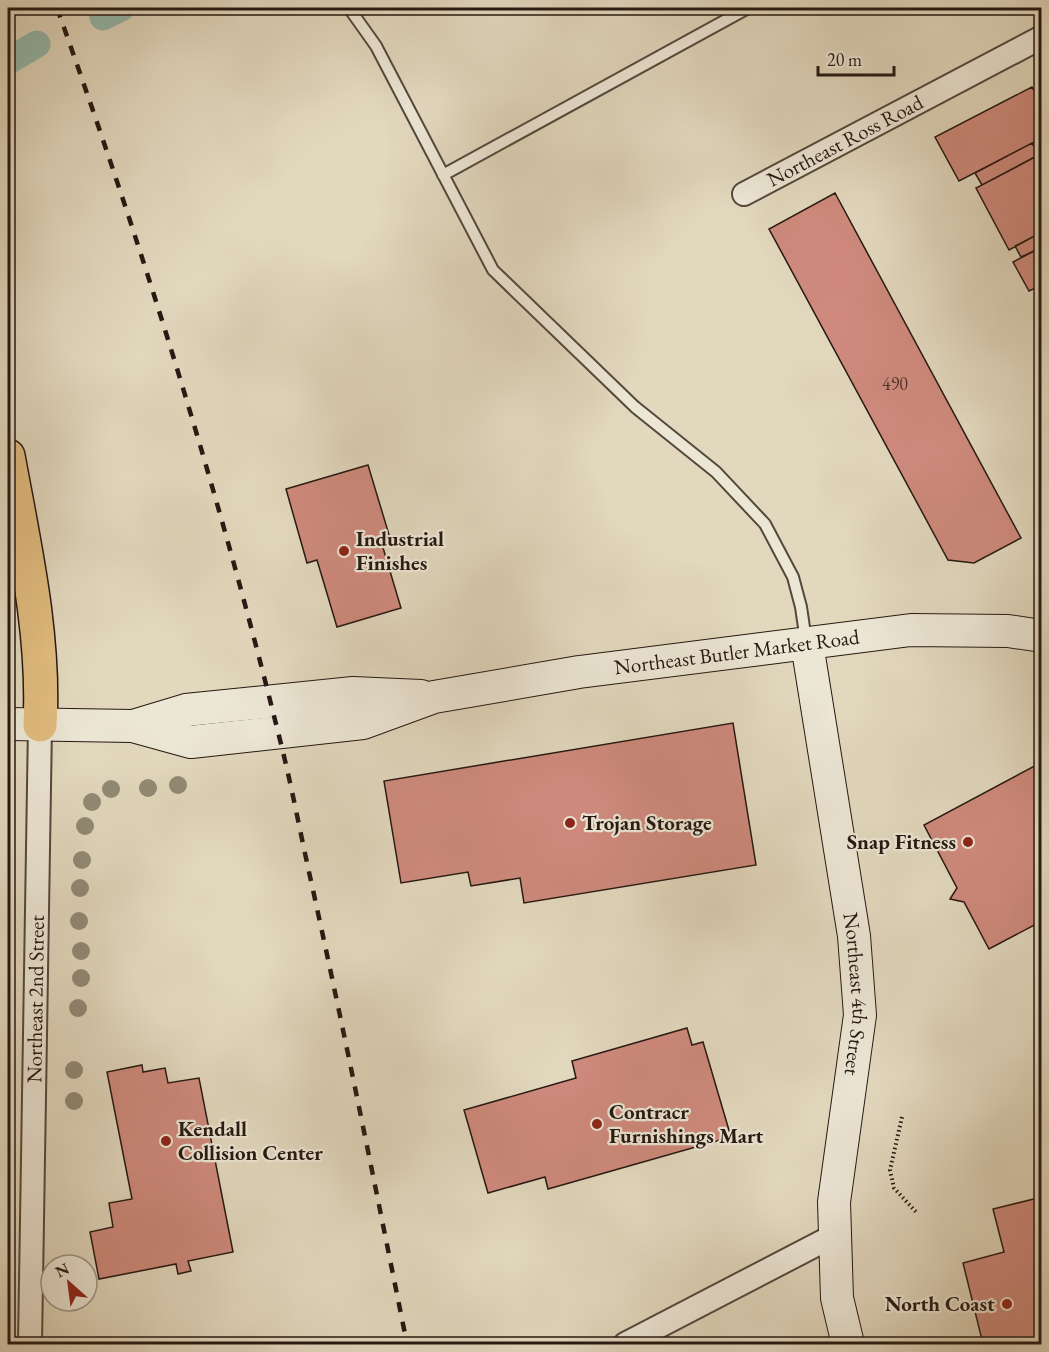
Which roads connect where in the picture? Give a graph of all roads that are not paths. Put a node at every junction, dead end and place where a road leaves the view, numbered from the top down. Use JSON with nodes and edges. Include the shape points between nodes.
{"nodes":[{"id":1,"x":349,"y":8,"type":"edge"},
{"id":2,"x":748,"y":8,"type":"edge"},
{"id":3,"x":1041,"y":36,"type":"edge"},
{"id":4,"x":443,"y":175,"type":"junction"},
{"id":5,"x":744,"y":194,"type":"dead end"},
{"id":6,"x":8,"y":456,"type":"edge"},
{"id":7,"x":1041,"y":636,"type":"edge"},
{"id":8,"x":807,"y":644,"type":"junction"},
{"id":9,"x":8,"y":724,"type":"edge"},
{"id":10,"x":40,"y":725,"type":"junction"},
{"id":11,"x":835,"y":1235,"type":"junction"},
{"id":12,"x":30,"y":1344,"type":"edge"},
{"id":13,"x":625,"y":1344,"type":"edge"},
{"id":14,"x":848,"y":1344,"type":"edge"}],
"edges":[{"from":1,"to":4,"type":"lane","via":[[375,46]]},
{"from":2,"to":4,"type":"lane"},
{"from":3,"to":5,"type":"street","name":"Northeast Ross Road"},
{"from":4,"to":8,"type":"lane","via":[[493,270],[635,407],[716,472],[765,524],[793,577]]},
{"from":6,"to":10,"type":"highway","via":[[29,569],[42,688]]},
{"from":7,"to":8,"type":"main road","name":"Northeast Butler Market Road","via":[[911,630]]},
{"from":8,"to":10,"type":"main road","name":"Northeast Butler Market Road","via":[[579,672],[434,697],[353,693],[186,710],[133,726]]},
{"from":8,"to":11,"type":"main road","name":"Northeast 4th Street","via":[[854,936],[860,1015],[834,1202]]},
{"from":9,"to":10,"type":"main road","name":"Northeast Butler Market Road"},
{"from":10,"to":12,"type":"street","name":"Northeast 2nd Street"},
{"from":11,"to":13,"type":"street"},
{"from":11,"to":14,"type":"main road","name":"Northeast 4th Street","via":[[837,1298]]}]}
